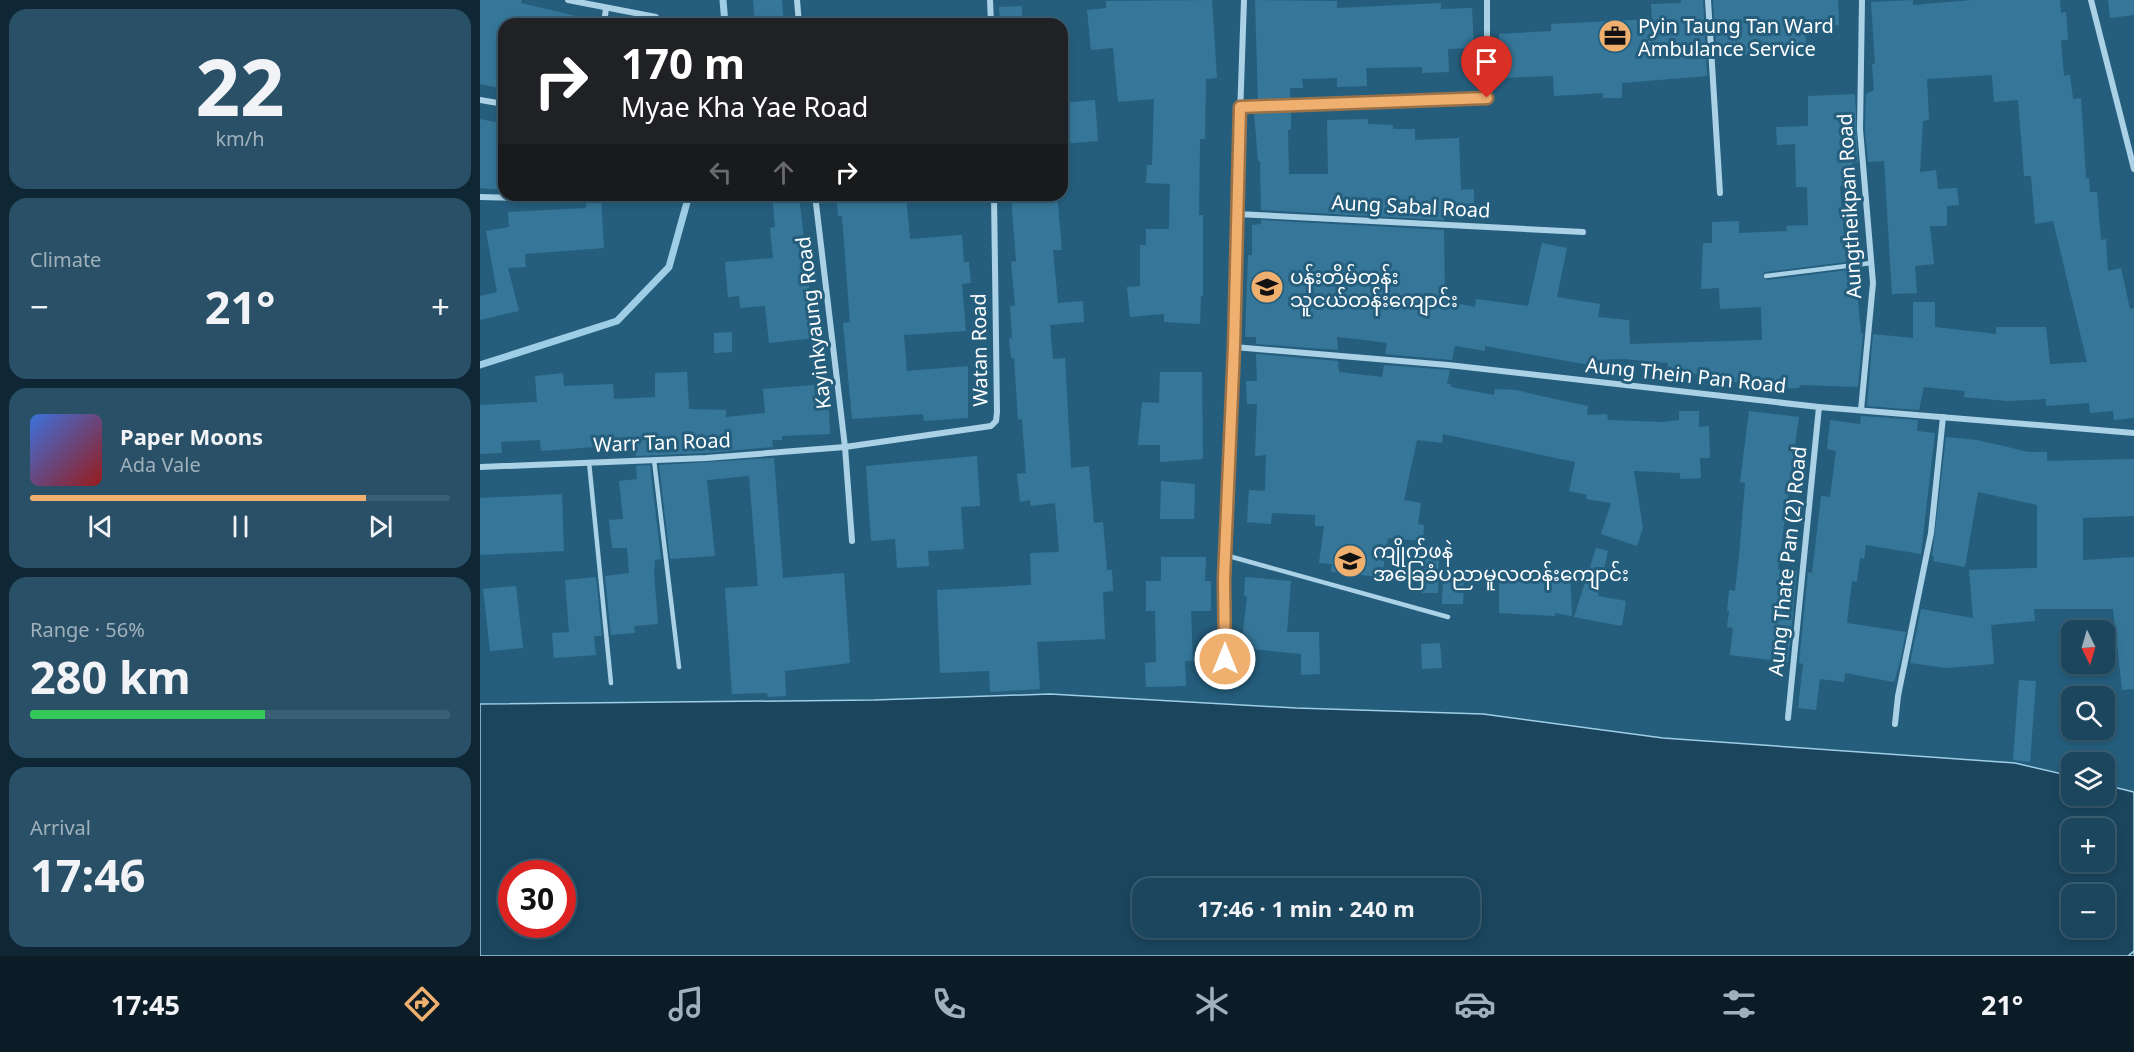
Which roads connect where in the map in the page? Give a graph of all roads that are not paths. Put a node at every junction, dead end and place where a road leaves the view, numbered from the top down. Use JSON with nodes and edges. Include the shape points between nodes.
{"nodes":[{"id":1,"x":568,"y":0,"type":"edge"},
{"id":2,"x":797,"y":0,"type":"edge"},
{"id":3,"x":990,"y":0,"type":"edge"},
{"id":4,"x":1244,"y":0,"type":"edge"},
{"id":5,"x":1488,"y":0,"type":"edge"},
{"id":6,"x":1708,"y":0,"type":"edge"},
{"id":7,"x":1862,"y":0,"type":"edge"},
{"id":8,"x":2091,"y":0,"type":"edge"},
{"id":9,"x":606,"y":8,"type":"junction"},
{"id":10,"x":656,"y":17,"type":"dead end"},
{"id":11,"x":605,"y":18,"type":"edge"},
{"id":12,"x":798,"y":18,"type":"edge"},
{"id":13,"x":990,"y":18,"type":"edge"},
{"id":14,"x":480,"y":100,"type":"edge"},
{"id":15,"x":498,"y":103,"type":"edge"},
{"id":16,"x":1240,"y":107,"type":"junction"},
{"id":17,"x":2134,"y":169,"type":"edge"},
{"id":18,"x":1720,"y":193,"type":"dead end"},
{"id":19,"x":480,"y":197,"type":"edge"},
{"id":20,"x":498,"y":197,"type":"edge"},
{"id":21,"x":816,"y":201,"type":"edge"},
{"id":22,"x":994,"y":201,"type":"edge"},
{"id":23,"x":1237,"y":214,"type":"junction"},
{"id":24,"x":1583,"y":232,"type":"dead end"},
{"id":25,"x":1871,"y":263,"type":"junction"},
{"id":26,"x":1766,"y":276,"type":"dead end"},
{"id":27,"x":1234,"y":347,"type":"junction"},
{"id":28,"x":1819,"y":406,"type":"junction"},
{"id":29,"x":1861,"y":410,"type":"junction"},
{"id":30,"x":1943,"y":417,"type":"junction"},
{"id":31,"x":2134,"y":433,"type":"edge"},
{"id":32,"x":844,"y":447,"type":"junction"},
{"id":33,"x":654,"y":460,"type":"junction"},
{"id":34,"x":589,"y":462,"type":"junction"},
{"id":35,"x":480,"y":467,"type":"edge"},
{"id":36,"x":852,"y":541,"type":"dead end"},
{"id":37,"x":1225,"y":555,"type":"junction"},
{"id":38,"x":1448,"y":618,"type":"dead end"},
{"id":39,"x":1225,"y":659,"type":"dead end"},
{"id":40,"x":679,"y":667,"type":"dead end"},
{"id":41,"x":612,"y":683,"type":"dead end"},
{"id":42,"x":1788,"y":718,"type":"dead end"},
{"id":43,"x":1895,"y":724,"type":"dead end"}],
"edges":[{"from":1,"to":9,"type":"street"},
{"from":2,"to":12,"type":"street"},
{"from":3,"to":13,"type":"street"},
{"from":4,"to":16,"type":"street"},
{"from":5,"to":16,"type":"street","via":[[1487,98]]},
{"from":6,"to":18,"type":"street"},
{"from":7,"to":25,"type":"street","name":"Aungtheikpan Road","via":[[1860,129]]},
{"from":8,"to":17,"type":"street"},
{"from":9,"to":10,"type":"street"},
{"from":9,"to":11,"type":"street"},
{"from":14,"to":15,"type":"street"},
{"from":16,"to":23,"type":"street"},
{"from":19,"to":20,"type":"street"},
{"from":21,"to":32,"type":"street","name":"Kayinkyaung Road"},
{"from":22,"to":32,"type":"street","name":"Watan Road","via":[[996,421],[991,426]]},
{"from":23,"to":24,"type":"street","name":"Aung Sabal Road"},
{"from":23,"to":27,"type":"street"},
{"from":25,"to":26,"type":"lane"},
{"from":25,"to":29,"type":"street","name":"Aungtheikpan Road","via":[[1873,284]]},
{"from":27,"to":28,"type":"street","name":"Aung Thein Pan Road","via":[[1448,365]]},
{"from":27,"to":37,"type":"street"},
{"from":28,"to":29,"type":"street","name":"Aung Thein Pan Road"},
{"from":28,"to":42,"type":"street","name":"Aung Thate Pan (2) Road"},
{"from":29,"to":30,"type":"street","name":"Aung Thein Pan Road"},
{"from":30,"to":31,"type":"street","name":"Aung Thein Pan Road"},
{"from":30,"to":43,"type":"street","via":[[1931,533]]},
{"from":32,"to":33,"type":"street","name":"Warr Tan Road"},
{"from":32,"to":36,"type":"street","name":"Kayinkyaung Road"},
{"from":33,"to":34,"type":"street","name":"Warr Tan Road"},
{"from":33,"to":40,"type":"lane"},
{"from":34,"to":35,"type":"street","name":"Warr Tan Road"},
{"from":34,"to":41,"type":"lane"},
{"from":37,"to":38,"type":"lane"},
{"from":37,"to":39,"type":"street"}]}
